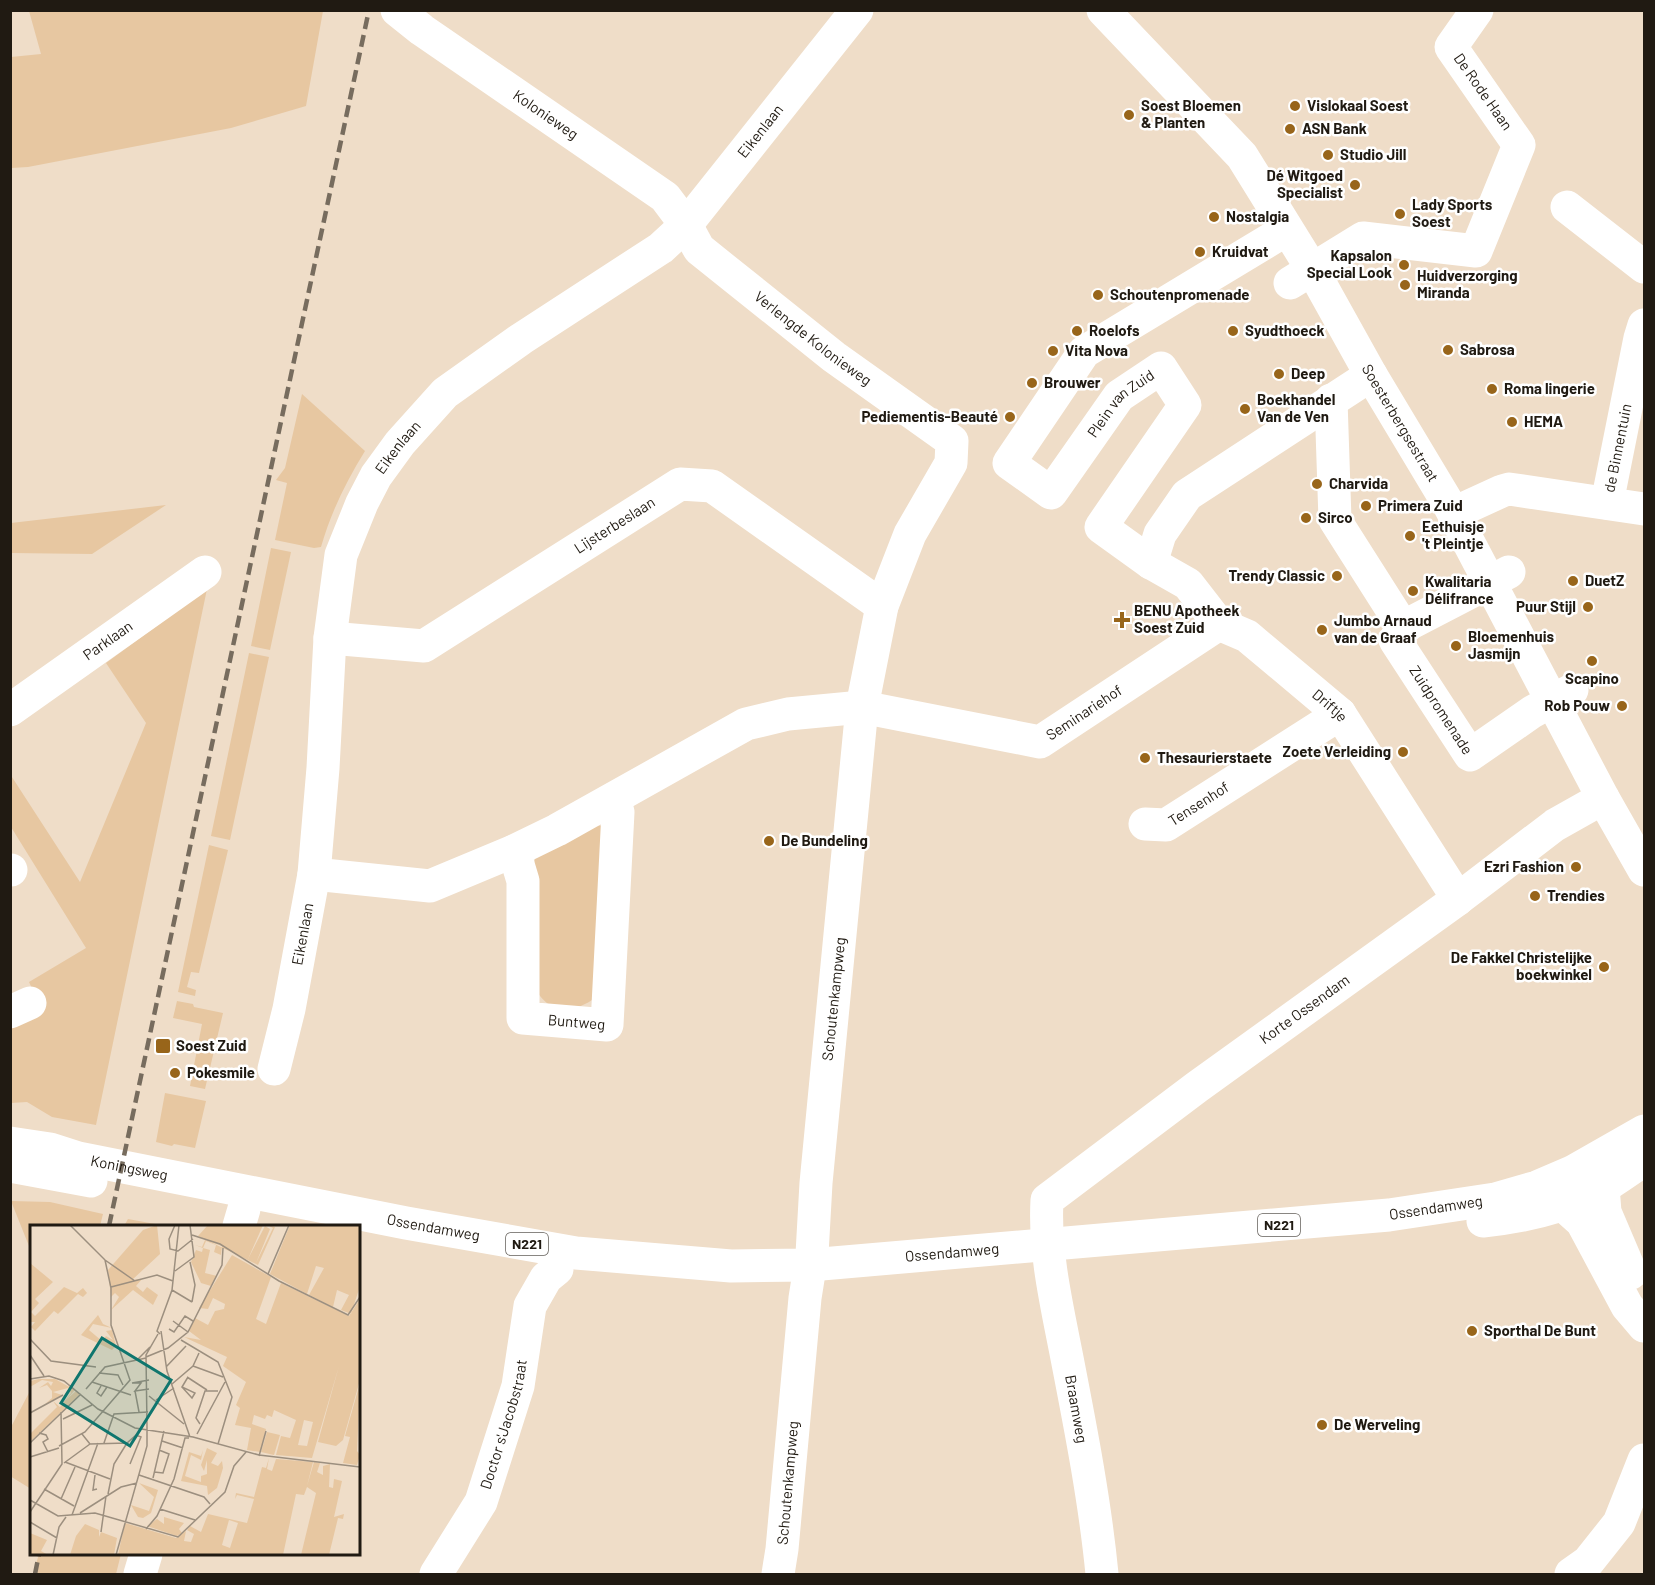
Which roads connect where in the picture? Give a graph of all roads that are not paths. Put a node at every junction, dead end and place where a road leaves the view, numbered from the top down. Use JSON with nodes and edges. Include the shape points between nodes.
{"nodes":[{"id":1,"x":397,"y":10,"type":"edge"},
{"id":2,"x":1103,"y":10,"type":"edge"},
{"id":3,"x":1477,"y":10,"type":"edge"},
{"id":4,"x":852,"y":13,"type":"edge"},
{"id":5,"x":1567,"y":207,"type":"dead end"},
{"id":6,"x":686,"y":225,"type":"junction"},
{"id":7,"x":1286,"y":230,"type":"junction"},
{"id":8,"x":1644,"y":267,"type":"edge"},
{"id":9,"x":1301,"y":276,"type":"junction"},
{"id":10,"x":1644,"y":325,"type":"edge"},
{"id":11,"x":1371,"y":375,"type":"junction"},
{"id":12,"x":1331,"y":400,"type":"junction"},
{"id":13,"x":952,"y":441,"type":"joint"},
{"id":14,"x":1607,"y":503,"type":"junction"},
{"id":15,"x":1644,"y":509,"type":"edge"},
{"id":16,"x":1454,"y":513,"type":"junction"},
{"id":17,"x":1151,"y":562,"type":"junction"},
{"id":18,"x":206,"y":572,"type":"dead end"},
{"id":19,"x":1501,"y":576,"type":"junction"},
{"id":20,"x":882,"y":606,"type":"junction"},
{"id":21,"x":1219,"y":624,"type":"junction"},
{"id":22,"x":1403,"y":627,"type":"junction"},
{"id":23,"x":330,"y":638,"type":"junction"},
{"id":24,"x":1562,"y":695,"type":"junction"},
{"id":25,"x":862,"y":707,"type":"junction"},
{"id":26,"x":10,"y":710,"type":"edge"},
{"id":27,"x":1340,"y":714,"type":"junction"},
{"id":28,"x":1603,"y":798,"type":"junction"},
{"id":29,"x":614,"y":799,"type":"junction"},
{"id":30,"x":1145,"y":824,"type":"dead end"},
{"id":31,"x":514,"y":851,"type":"junction"},
{"id":32,"x":1644,"y":870,"type":"edge"},
{"id":33,"x":314,"y":874,"type":"junction"},
{"id":34,"x":1458,"y":899,"type":"junction"},
{"id":35,"x":274,"y":1069,"type":"dead end"},
{"id":36,"x":1644,"y":1131,"type":"edge"},
{"id":37,"x":10,"y":1143,"type":"edge"},
{"id":38,"x":1644,"y":1160,"type":"edge"},
{"id":39,"x":10,"y":1166,"type":"edge"},
{"id":40,"x":1603,"y":1187,"type":"junction"},
{"id":41,"x":1562,"y":1204,"type":"junction"},
{"id":42,"x":244,"y":1208,"type":"edge"},
{"id":43,"x":334,"y":1225,"type":"edge"},
{"id":44,"x":360,"y":1230,"type":"edge"},
{"id":45,"x":1050,"y":1255,"type":"junction"},
{"id":46,"x":557,"y":1269,"type":"junction"},
{"id":47,"x":809,"y":1276,"type":"junction"},
{"id":48,"x":1644,"y":1312,"type":"edge"},
{"id":49,"x":1644,"y":1326,"type":"edge"},
{"id":50,"x":1644,"y":1460,"type":"edge"},
{"id":51,"x":146,"y":1555,"type":"edge"},
{"id":52,"x":1587,"y":1570,"type":"edge"},
{"id":53,"x":140,"y":1575,"type":"edge"},
{"id":54,"x":436,"y":1575,"type":"edge"},
{"id":55,"x":778,"y":1575,"type":"edge"},
{"id":56,"x":1102,"y":1575,"type":"edge"}],
"edges":[{"from":1,"to":6,"type":"street","name":"Kolonieweg","via":[[665,197]]},
{"from":2,"to":7,"type":"street","name":"Soesterbergsestraat","via":[[1242,156]]},
{"from":3,"to":9,"type":"street","name":"De Rode Haan","via":[[1451,46],[1519,145],[1476,251],[1363,238]]},
{"from":4,"to":6,"type":"street","name":"Eikenlaan"},
{"from":5,"to":8,"type":"street"},
{"from":6,"to":13,"type":"street","name":"Verlengde Kolonieweg","via":[[699,249],[834,357]]},
{"from":6,"to":23,"type":"street","name":"Eikenlaan","via":[[661,248],[445,393],[400,443],[376,476],[341,555]]},
{"from":7,"to":9,"type":"street","name":"Soesterbergsestraat"},
{"from":7,"to":17,"type":"street","name":"Plein van Zuid","via":[[1084,352],[1009,463],[1051,493],[1119,396],[1161,368],[1185,405],[1101,527]]},
{"from":9,"to":11,"type":"street","name":"Soesterbergsestraat"},
{"from":10,"to":14,"type":"street","name":"de Binnentuin"},
{"from":11,"to":12,"type":"street"},
{"from":11,"to":16,"type":"street","name":"Soesterbergsestraat"},
{"from":12,"to":17,"type":"street","via":[[1187,495],[1160,534]]},
{"from":12,"to":22,"type":"street","via":[[1335,520]]},
{"from":13,"to":20,"type":"street","name":"Schoutenkampweg","via":[[951,463],[910,534]]},
{"from":14,"to":15,"type":"street"},
{"from":14,"to":16,"type":"street","via":[[1509,489]]},
{"from":16,"to":19,"type":"street","name":"Soesterbergsestraat"},
{"from":17,"to":21,"type":"street","name":"Driftje","via":[[1188,585]]},
{"from":18,"to":26,"type":"street","name":"Parklaan"},
{"from":19,"to":22,"type":"street"},
{"from":19,"to":24,"type":"street","name":"Soesterbergsestraat"},
{"from":20,"to":23,"type":"street","name":"Lijsterbeslaan","via":[[712,486],[680,484],[424,646]]},
{"from":20,"to":25,"type":"street","name":"Schoutenkampweg"},
{"from":21,"to":25,"type":"street","name":"Seminariehof","via":[[1040,742]]},
{"from":21,"to":27,"type":"street","name":"Driftje","via":[[1247,636]]},
{"from":22,"to":24,"type":"street","name":"Zuidpromenade","via":[[1395,640],[1470,755]]},
{"from":23,"to":33,"type":"street","name":"Eikenlaan"},
{"from":24,"to":28,"type":"street","name":"Soesterbergsestraat"},
{"from":25,"to":29,"type":"street","via":[[788,714],[747,724]]},
{"from":25,"to":47,"type":"street","name":"Schoutenkampweg"},
{"from":27,"to":30,"type":"street","name":"Tensenhof","via":[[1166,825]]},
{"from":27,"to":34,"type":"street","name":"Driftje"},
{"from":28,"to":32,"type":"street","name":"Soesterbergsestraat"},
{"from":28,"to":34,"type":"street","name":"Korte Ossendam","via":[[1556,825]]},
{"from":29,"to":31,"type":"street"},
{"from":29,"to":31,"type":"street","name":"Buntweg","via":[[618,812],[607,1025],[523,1018],[524,880]]},
{"from":31,"to":33,"type":"street","via":[[429,886]]},
{"from":33,"to":35,"type":"street","name":"Eikenlaan"},
{"from":34,"to":45,"type":"street","name":"Korte Ossendam","via":[[1047,1200]]},
{"from":36,"to":45,"type":"street","name":"Ossendamweg","number":"N221","via":[[1572,1172],[1495,1199]]},
{"from":37,"to":42,"type":"street","name":"Koningsweg","number":"N221","via":[[50,1149]]},
{"from":38,"to":40,"type":"street","name":"Ossendamweg","number":"N221"},
{"from":39,"to":42,"type":"street","name":"Koningsweg","number":"N221"},
{"from":40,"to":41,"type":"street","name":"Ossendamweg","number":"N221"},
{"from":40,"to":48,"type":"street","via":[[1605,1212]]},
{"from":41,"to":45,"type":"street","name":"Ossendamweg","number":"N221","via":[[1508,1218]]},
{"from":41,"to":49,"type":"street","via":[[1582,1222],[1627,1306]]},
{"from":42,"to":43,"type":"street","number":"N221"},
{"from":42,"to":47,"type":"street","name":"Ossendamweg","number":"N221","via":[[395,1221],[576,1253]]},
{"from":44,"to":46,"type":"street","name":"Ossendamweg","number":"N221"},
{"from":45,"to":47,"type":"street","name":"Ossendamweg","number":"N221"},
{"from":45,"to":56,"type":"street","name":"Braamweg","via":[[1098,1530]]},
{"from":46,"to":47,"type":"street","name":"Ossendamweg","number":"N221","via":[[701,1285]]},
{"from":46,"to":54,"type":"street","name":"Doctor s'Jacobstraat","via":[[546,1278],[530,1306],[518,1386],[481,1502]]},
{"from":47,"to":55,"type":"street","name":"Schoutenkampweg"},
{"from":50,"to":52,"type":"street","via":[[1619,1523]]},
{"from":51,"to":53,"type":"street"}]}
